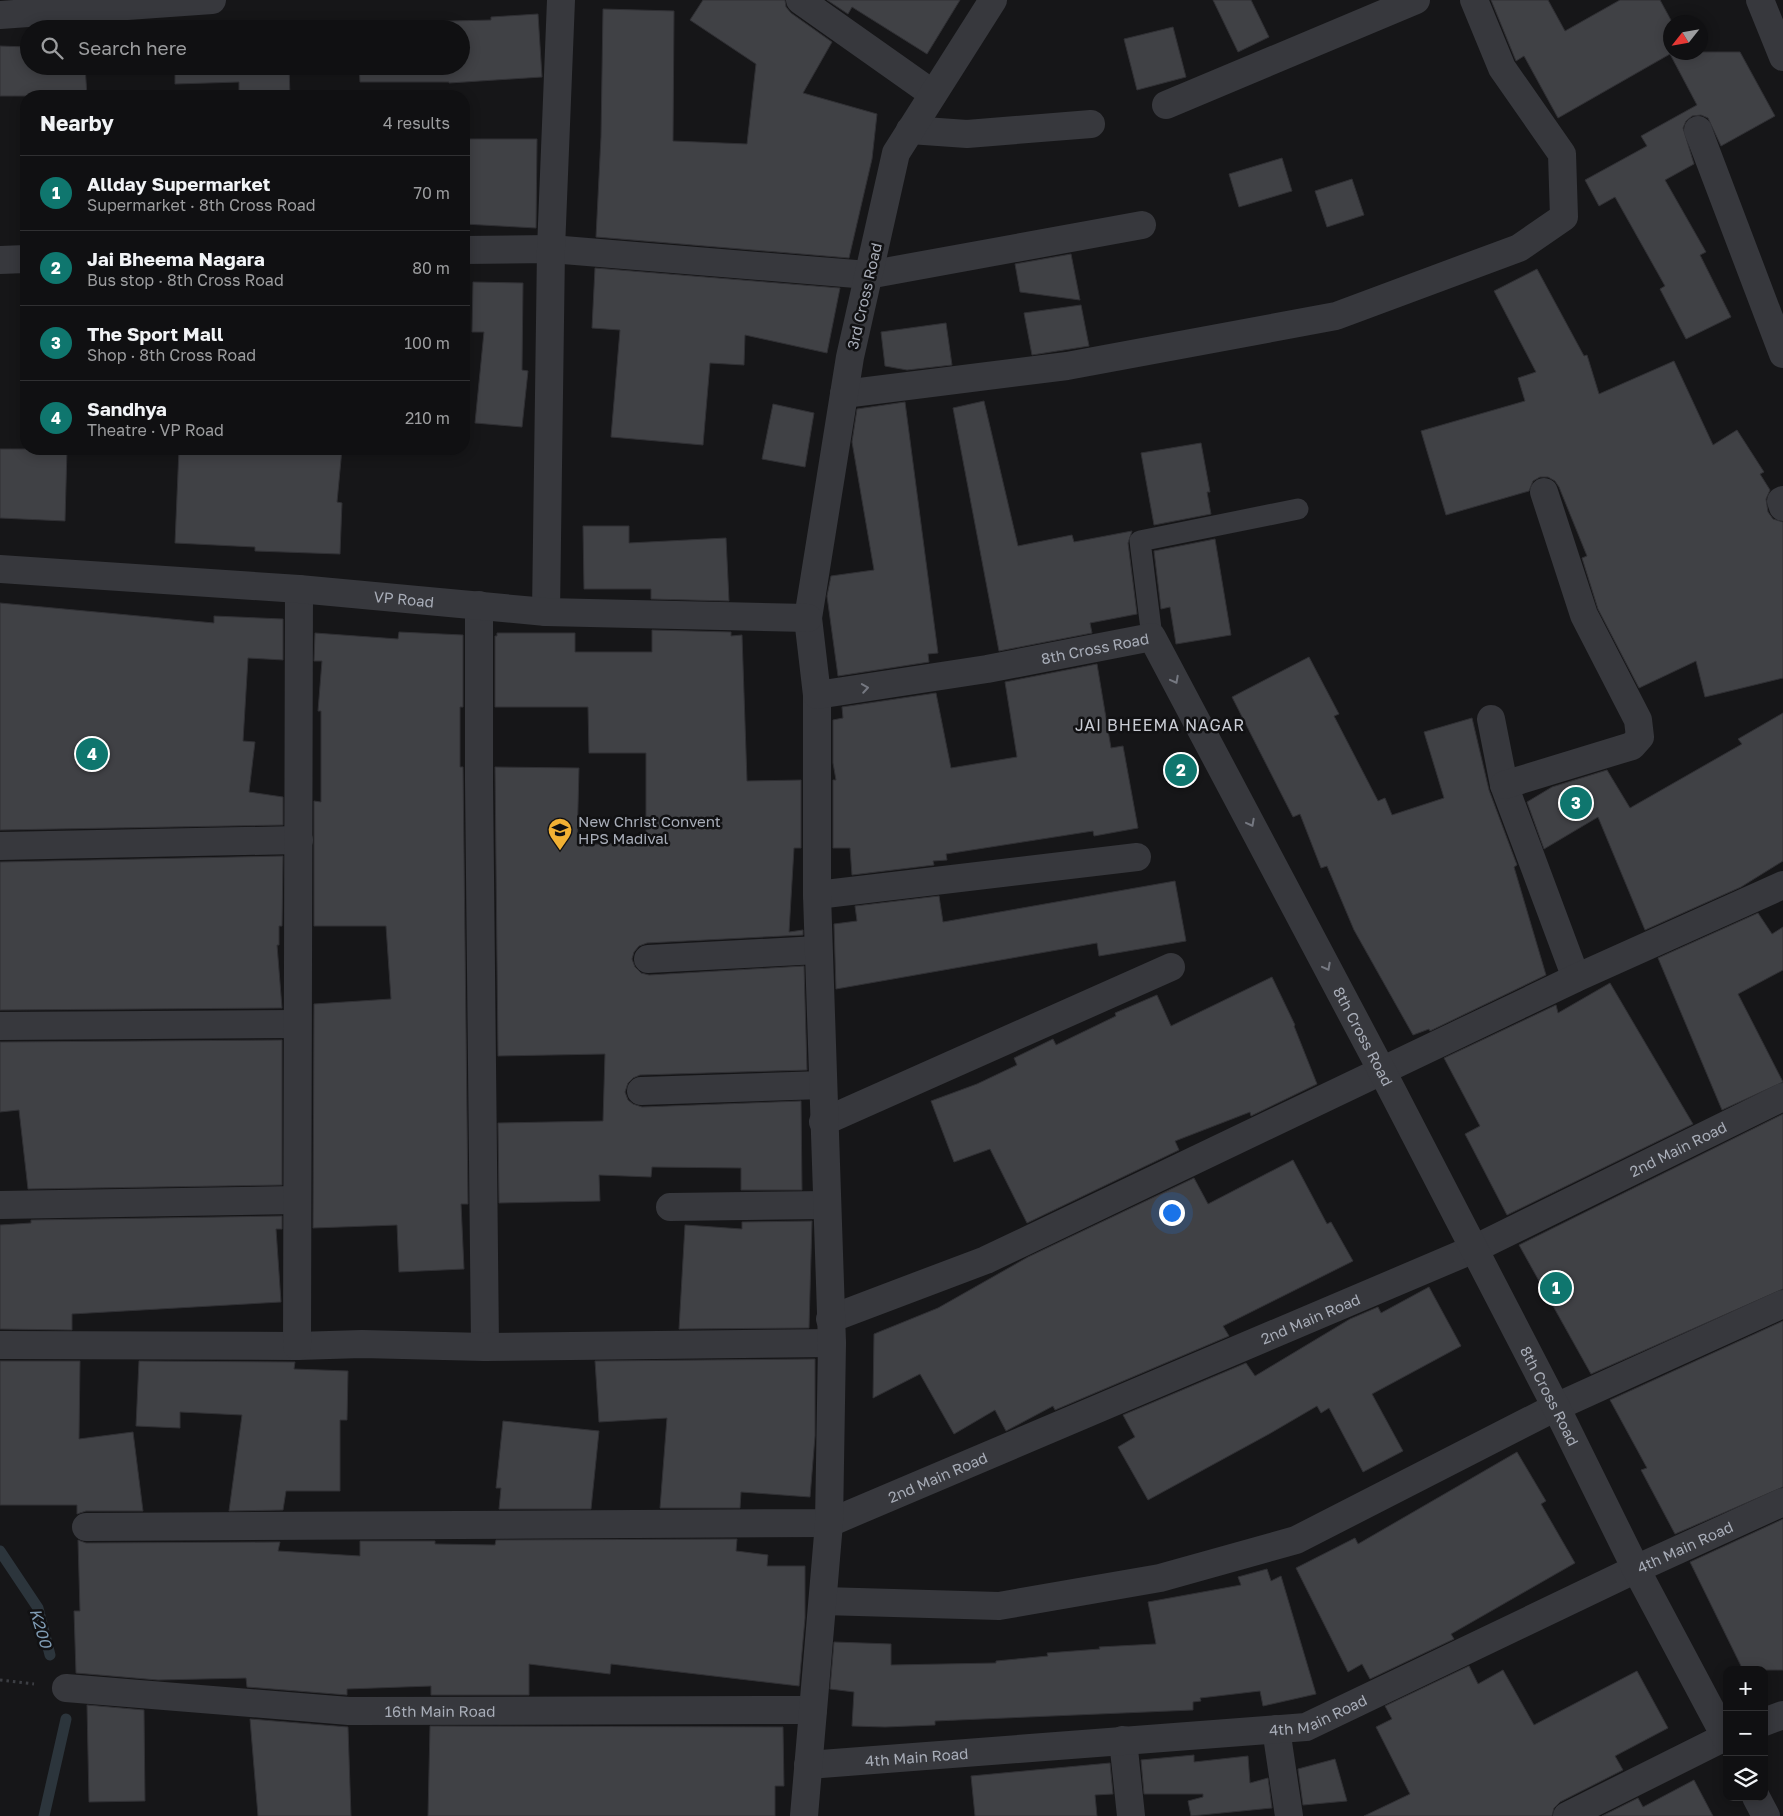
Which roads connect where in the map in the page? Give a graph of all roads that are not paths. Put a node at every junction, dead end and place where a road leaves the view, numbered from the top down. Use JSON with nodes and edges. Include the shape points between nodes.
{"nodes":[{"id":1,"x":212,"y":0,"type":"edge"},
{"id":2,"x":561,"y":0,"type":"edge"},
{"id":3,"x":800,"y":0,"type":"edge"},
{"id":4,"x":993,"y":0,"type":"edge"},
{"id":5,"x":1416,"y":0,"type":"edge"},
{"id":6,"x":1474,"y":0,"type":"edge"},
{"id":7,"x":1760,"y":0,"type":"edge"},
{"id":8,"x":0,"y":15,"type":"edge"},
{"id":9,"x":1783,"y":57,"type":"edge"},
{"id":10,"x":934,"y":94,"type":"junction"},
{"id":11,"x":1166,"y":105,"type":"dead end"},
{"id":12,"x":1092,"y":124,"type":"dead end"},
{"id":13,"x":910,"y":130,"type":"junction"},
{"id":14,"x":1698,"y":130,"type":"dead end"},
{"id":15,"x":1142,"y":225,"type":"dead end"},
{"id":16,"x":551,"y":249,"type":"junction"},
{"id":17,"x":470,"y":250,"type":"edge"},
{"id":18,"x":0,"y":260,"type":"edge"},
{"id":19,"x":20,"y":260,"type":"edge"},
{"id":20,"x":868,"y":275,"type":"junction"},
{"id":21,"x":1783,"y":354,"type":"edge"},
{"id":22,"x":844,"y":394,"type":"junction"},
{"id":23,"x":1544,"y":492,"type":"dead end"},
{"id":24,"x":1298,"y":509,"type":"dead end"},
{"id":25,"x":0,"y":568,"type":"edge"},
{"id":26,"x":299,"y":589,"type":"junction"},
{"id":27,"x":480,"y":606,"type":"junction"},
{"id":28,"x":546,"y":612,"type":"junction"},
{"id":29,"x":808,"y":618,"type":"junction"},
{"id":30,"x":1152,"y":636,"type":"junction"},
{"id":31,"x":817,"y":695,"type":"junction"},
{"id":32,"x":1491,"y":720,"type":"dead end"},
{"id":33,"x":1504,"y":785,"type":"junction"},
{"id":34,"x":299,"y":840,"type":"junction"},
{"id":35,"x":0,"y":846,"type":"edge"},
{"id":36,"x":1137,"y":857,"type":"dead end"},
{"id":37,"x":1783,"y":885,"type":"edge"},
{"id":38,"x":817,"y":895,"type":"junction"},
{"id":39,"x":818,"y":950,"type":"junction"},
{"id":40,"x":648,"y":960,"type":"dead end"},
{"id":41,"x":1171,"y":967,"type":"dead end"},
{"id":42,"x":1576,"y":978,"type":"junction"},
{"id":43,"x":296,"y":1024,"type":"junction"},
{"id":44,"x":0,"y":1026,"type":"edge"},
{"id":45,"x":1382,"y":1071,"type":"junction"},
{"id":46,"x":822,"y":1085,"type":"junction"},
{"id":47,"x":641,"y":1091,"type":"dead end"},
{"id":48,"x":1783,"y":1097,"type":"edge"},
{"id":49,"x":823,"y":1122,"type":"junction"},
{"id":50,"x":296,"y":1200,"type":"junction"},
{"id":51,"x":0,"y":1205,"type":"edge"},
{"id":52,"x":826,"y":1205,"type":"junction"},
{"id":53,"x":670,"y":1207,"type":"dead end"},
{"id":54,"x":1474,"y":1248,"type":"junction"},
{"id":55,"x":1783,"y":1304,"type":"edge"},
{"id":56,"x":831,"y":1331,"type":"junction"},
{"id":57,"x":0,"y":1345,"type":"edge"},
{"id":58,"x":297,"y":1346,"type":"junction"},
{"id":59,"x":485,"y":1347,"type":"junction"},
{"id":60,"x":1556,"y":1407,"type":"junction"},
{"id":61,"x":1783,"y":1502,"type":"edge"},
{"id":62,"x":829,"y":1523,"type":"junction"},
{"id":63,"x":86,"y":1527,"type":"dead end"},
{"id":64,"x":1636,"y":1569,"type":"junction"},
{"id":65,"x":823,"y":1601,"type":"junction"},
{"id":66,"x":66,"y":1688,"type":"dead end"},
{"id":67,"x":814,"y":1710,"type":"junction"},
{"id":68,"x":1783,"y":1714,"type":"edge"},
{"id":69,"x":1768,"y":1720,"type":"edge"},
{"id":70,"x":1276,"y":1729,"type":"junction"},
{"id":71,"x":1723,"y":1732,"type":"edge"},
{"id":72,"x":1723,"y":1739,"type":"edge"},
{"id":73,"x":1123,"y":1740,"type":"junction"},
{"id":74,"x":808,"y":1765,"type":"junction"},
{"id":75,"x":1758,"y":1801,"type":"edge"},
{"id":76,"x":804,"y":1816,"type":"edge"},
{"id":77,"x":1131,"y":1816,"type":"edge"},
{"id":78,"x":1289,"y":1816,"type":"edge"},
{"id":79,"x":1567,"y":1816,"type":"edge"},
{"id":80,"x":1766,"y":1816,"type":"edge"}],
"edges":[{"from":1,"to":8,"type":"street"},
{"from":2,"to":16,"type":"street"},
{"from":3,"to":10,"type":"street"},
{"from":4,"to":10,"type":"street","name":"3rd Cross Road"},
{"from":5,"to":11,"type":"street"},
{"from":6,"to":22,"type":"street","via":[[1502,68],[1562,154],[1564,216],[1519,248],[1336,316],[1067,366]]},
{"from":7,"to":9,"type":"street"},
{"from":10,"to":13,"type":"street","name":"3rd Cross Road"},
{"from":12,"to":13,"type":"street","via":[[967,134]]},
{"from":13,"to":20,"type":"street","name":"3rd Cross Road","via":[[896,153]]},
{"from":14,"to":21,"type":"street"},
{"from":15,"to":20,"type":"street"},
{"from":16,"to":17,"type":"street"},
{"from":16,"to":20,"type":"street"},
{"from":16,"to":28,"type":"street"},
{"from":18,"to":19,"type":"street"},
{"from":20,"to":22,"type":"street","name":"3rd Cross Road"},
{"from":22,"to":29,"type":"street","name":"3rd Cross Road"},
{"from":23,"to":33,"type":"street","via":[[1584,615],[1638,720],[1640,736],[1632,746]]},
{"from":24,"to":30,"type":"lane","via":[[1140,541]]},
{"from":25,"to":26,"type":"street","name":"VP Road"},
{"from":26,"to":27,"type":"street","name":"VP Road"},
{"from":26,"to":34,"type":"street"},
{"from":27,"to":28,"type":"street","name":"VP Road"},
{"from":27,"to":59,"type":"street"},
{"from":28,"to":29,"type":"street","name":"VP Road"},
{"from":29,"to":31,"type":"street","name":"3rd Cross Road"},
{"from":31,"to":30,"type":"street","name":"8th Cross Road","one_way":true,"via":[[987,669]]},
{"from":30,"to":45,"type":"street","name":"8th Cross Road","one_way":true},
{"from":31,"to":38,"type":"street","name":"3rd Cross Road"},
{"from":32,"to":33,"type":"street"},
{"from":33,"to":42,"type":"street"},
{"from":34,"to":35,"type":"street"},
{"from":34,"to":43,"type":"street"},
{"from":36,"to":38,"type":"street"},
{"from":37,"to":42,"type":"street"},
{"from":38,"to":39,"type":"street","name":"3rd Cross Road"},
{"from":39,"to":40,"type":"street"},
{"from":39,"to":46,"type":"street","name":"3rd Cross Road"},
{"from":41,"to":49,"type":"street"},
{"from":42,"to":45,"type":"street"},
{"from":43,"to":44,"type":"street"},
{"from":43,"to":50,"type":"street"},
{"from":45,"to":54,"type":"street","name":"8th Cross Road"},
{"from":45,"to":56,"type":"street"},
{"from":46,"to":47,"type":"street"},
{"from":46,"to":49,"type":"street","name":"3rd Cross Road"},
{"from":48,"to":54,"type":"street","name":"2nd Main Road"},
{"from":49,"to":52,"type":"street","name":"3rd Cross Road"},
{"from":50,"to":51,"type":"street"},
{"from":50,"to":58,"type":"street"},
{"from":52,"to":53,"type":"street"},
{"from":52,"to":56,"type":"street","name":"3rd Cross Road"},
{"from":54,"to":60,"type":"street","name":"8th Cross Road"},
{"from":54,"to":62,"type":"street","name":"2nd Main Road"},
{"from":55,"to":60,"type":"street"},
{"from":56,"to":59,"type":"street"},
{"from":56,"to":62,"type":"street","name":"3rd Cross Road"},
{"from":57,"to":58,"type":"street"},
{"from":58,"to":59,"type":"street"},
{"from":60,"to":64,"type":"street","name":"8th Cross Road"},
{"from":60,"to":65,"type":"street","via":[[1296,1540],[1160,1578],[999,1606]]},
{"from":61,"to":64,"type":"street","name":"4th Main Road"},
{"from":62,"to":63,"type":"street"},
{"from":62,"to":65,"type":"street","name":"3rd Cross Road"},
{"from":64,"to":70,"type":"street","name":"4th Main Road","via":[[1306,1727]]},
{"from":64,"to":71,"type":"street","name":"8th Cross Road"},
{"from":65,"to":67,"type":"street","name":"3rd Cross Road"},
{"from":66,"to":67,"type":"street","name":"16th Main Road","via":[[349,1711]]},
{"from":67,"to":74,"type":"street","name":"3rd Cross Road"},
{"from":68,"to":69,"type":"street"},
{"from":70,"to":73,"type":"street","name":"4th Main Road"},
{"from":70,"to":78,"type":"street"},
{"from":72,"to":79,"type":"street"},
{"from":73,"to":74,"type":"street","name":"4th Main Road"},
{"from":73,"to":77,"type":"street"},
{"from":74,"to":76,"type":"street","name":"3rd Cross Road"},
{"from":75,"to":80,"type":"street"}]}
